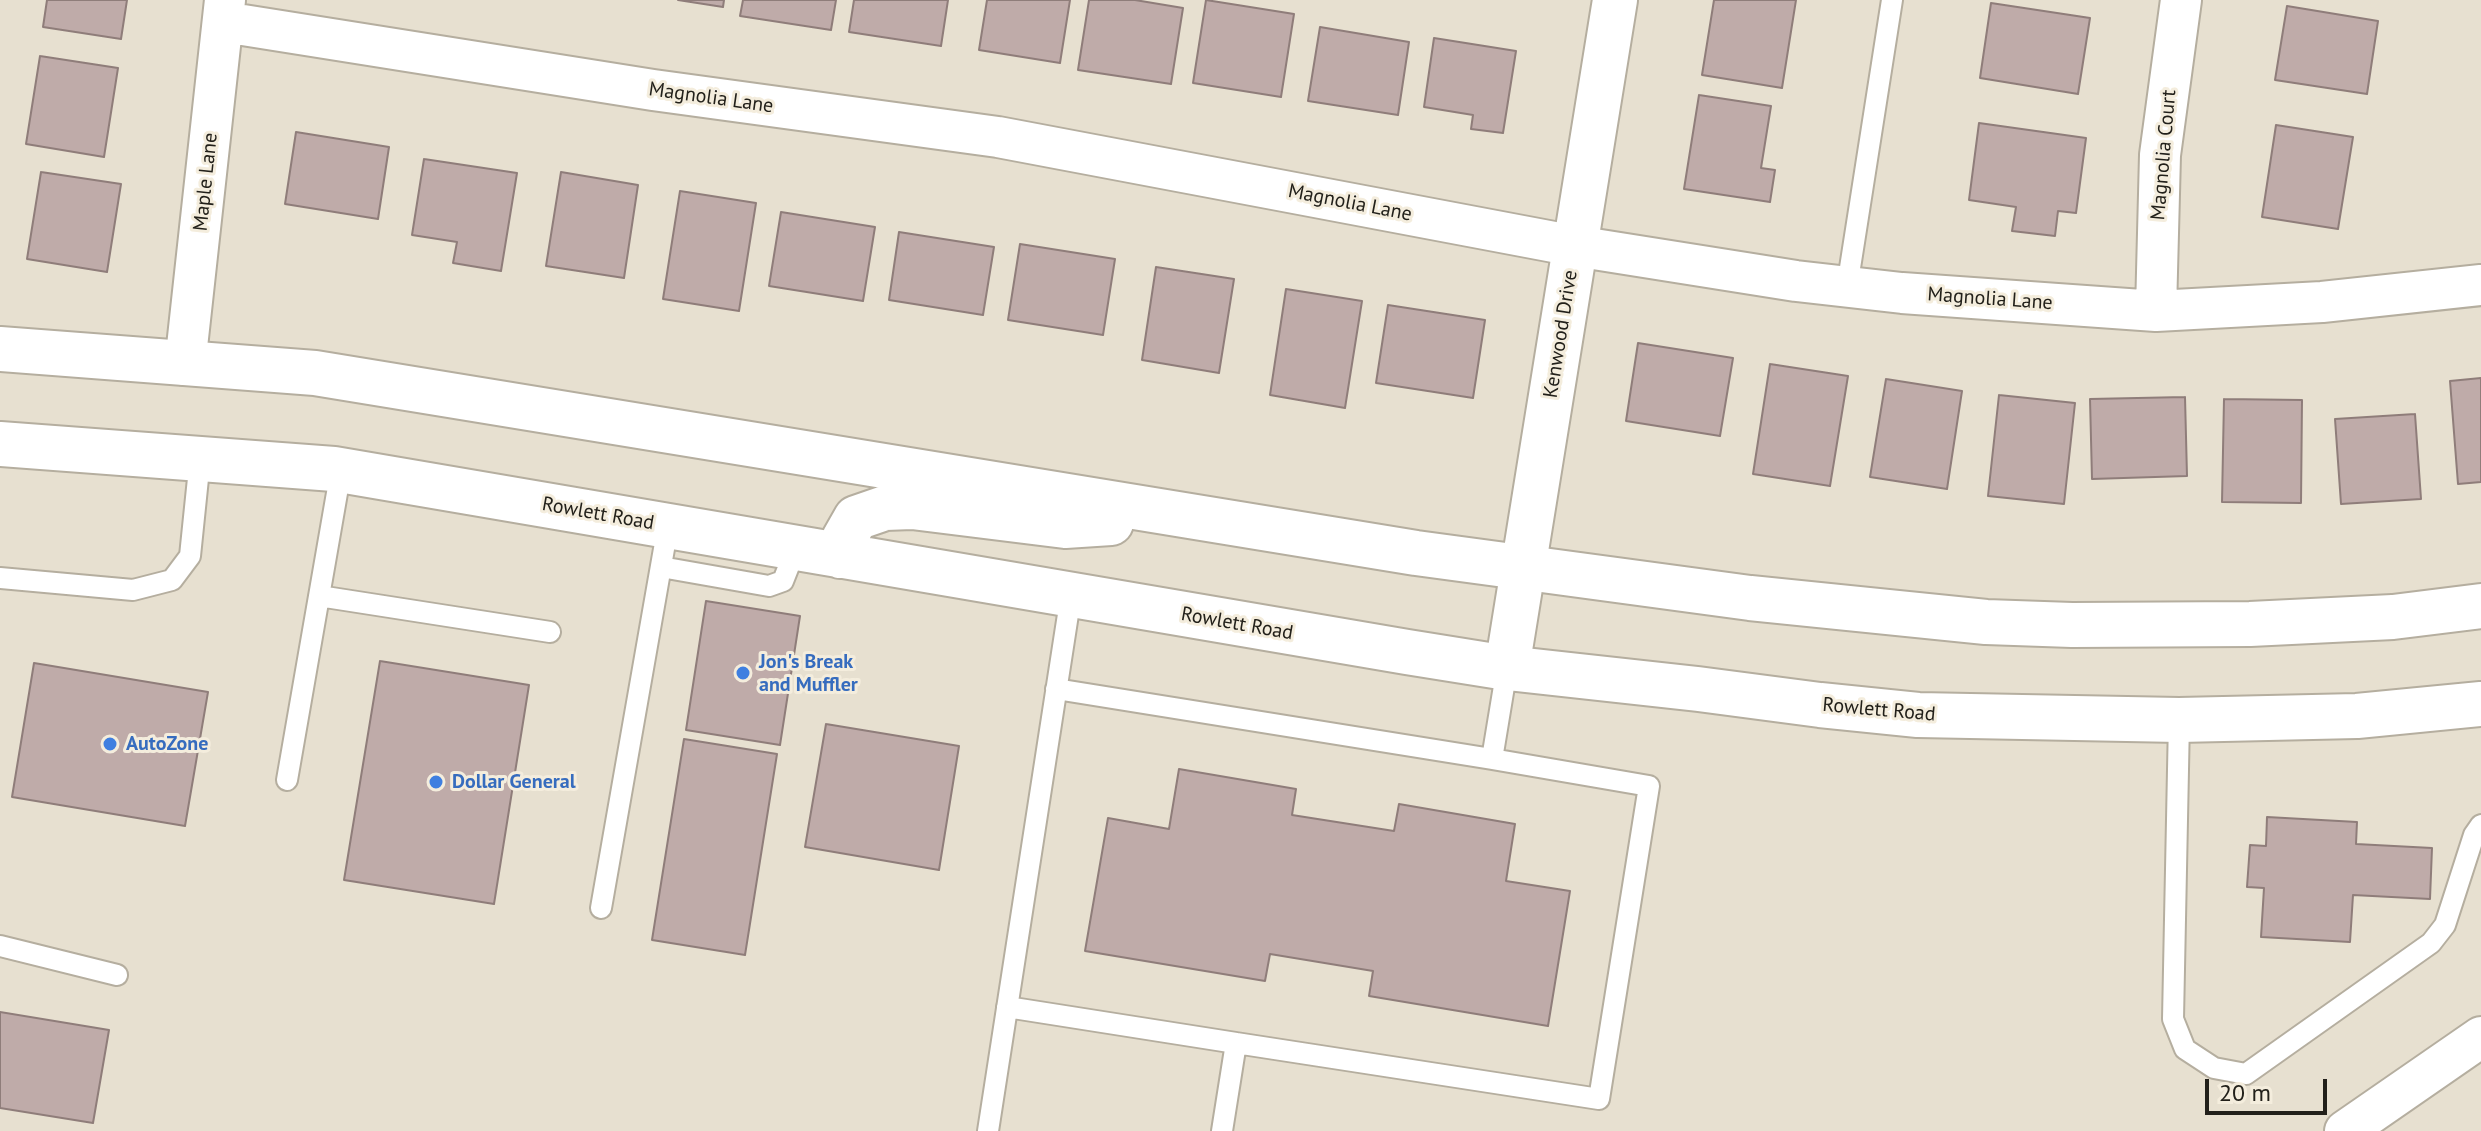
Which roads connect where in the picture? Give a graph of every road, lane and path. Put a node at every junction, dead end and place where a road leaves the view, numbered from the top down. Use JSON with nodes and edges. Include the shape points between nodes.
{"nodes":[{"id":1,"x":1615,"y":0,"type":"edge"},
{"id":2,"x":1892,"y":0,"type":"edge"},
{"id":3,"x":2181,"y":0,"type":"edge"},
{"id":4,"x":224,"y":11,"type":"edge"},
{"id":5,"x":1575,"y":246,"type":"junction"},
{"id":6,"x":2481,"y":285,"type":"edge"},
{"id":7,"x":1847,"y":287,"type":"junction"},
{"id":8,"x":2156,"y":311,"type":"junction"},
{"id":9,"x":0,"y":349,"type":"edge"},
{"id":10,"x":185,"y":365,"type":"junction"},
{"id":11,"x":0,"y":444,"type":"edge"},
{"id":12,"x":200,"y":459,"type":"junction"},
{"id":13,"x":341,"y":470,"type":"junction"},
{"id":14,"x":1160,"y":511,"type":"junction"},
{"id":15,"x":665,"y":547,"type":"junction"},
{"id":16,"x":840,"y":556,"type":"junction"},
{"id":17,"x":1523,"y":568,"type":"junction"},
{"id":18,"x":0,"y":578,"type":"edge"},
{"id":19,"x":1071,"y":595,"type":"junction"},
{"id":20,"x":319,"y":596,"type":"junction"},
{"id":21,"x":2481,"y":606,"type":"edge"},
{"id":22,"x":550,"y":632,"type":"dead end"},
{"id":23,"x":1507,"y":668,"type":"junction"},
{"id":24,"x":1056,"y":689,"type":"junction"},
{"id":25,"x":2481,"y":704,"type":"edge"},
{"id":26,"x":2179,"y":720,"type":"junction"},
{"id":27,"x":1492,"y":759,"type":"junction"},
{"id":28,"x":287,"y":780,"type":"dead end"},
{"id":29,"x":2481,"y":825,"type":"edge"},
{"id":30,"x":601,"y":908,"type":"dead end"},
{"id":31,"x":0,"y":946,"type":"edge"},
{"id":32,"x":117,"y":975,"type":"dead end"},
{"id":33,"x":1007,"y":1007,"type":"junction"},
{"id":34,"x":2481,"y":1037,"type":"edge"},
{"id":35,"x":1236,"y":1043,"type":"junction"},
{"id":36,"x":988,"y":1131,"type":"edge"},
{"id":37,"x":1222,"y":1131,"type":"edge"},
{"id":38,"x":2345,"y":1131,"type":"edge"}],
"edges":[{"from":1,"to":5,"type":"main road","name":"Kenwood Drive"},
{"from":2,"to":7,"type":"lane"},
{"from":3,"to":8,"type":"street","name":"Magnolia Court","via":[[2160,155]]},
{"from":4,"to":5,"type":"street","name":"Magnolia Lane","via":[[653,90],[998,137]]},
{"from":4,"to":10,"type":"street","name":"Maple Lane"},
{"from":5,"to":7,"type":"street","name":"Magnolia Lane"},
{"from":5,"to":17,"type":"main road","name":"Kenwood Drive"},
{"from":6,"to":8,"type":"street","name":"Magnolia Lane","via":[[2322,302]]},
{"from":7,"to":8,"type":"street","name":"Magnolia Lane"},
{"from":9,"to":10,"type":"main road"},
{"from":10,"to":14,"type":"main road","via":[[315,373]]},
{"from":11,"to":12,"type":"main road","name":"Rowlett Road"},
{"from":12,"to":13,"type":"main road","name":"Rowlett Road"},
{"from":12,"to":18,"type":"lane","via":[[190,556],[172,580],[133,590]]},
{"from":13,"to":15,"type":"main road","name":"Rowlett Road"},
{"from":13,"to":20,"type":"lane"},
{"from":14,"to":16,"type":"main road","via":[[1106,524],[1065,526],[885,508],[856,518]]},
{"from":14,"to":17,"type":"main road"},
{"from":15,"to":16,"type":"main road","name":"Rowlett Road","via":[[796,548]]},
{"from":15,"to":30,"type":"lane"},
{"from":16,"to":19,"type":"main road","name":"Rowlett Road"},
{"from":17,"to":21,"type":"main road","via":[[1986,622],[2250,624],[2393,617]]},
{"from":17,"to":23,"type":"main road","name":"Kenwood Drive"},
{"from":19,"to":23,"type":"main road","name":"Rowlett Road"},
{"from":19,"to":24,"type":"lane"},
{"from":20,"to":22,"type":"lane"},
{"from":20,"to":28,"type":"lane"},
{"from":23,"to":26,"type":"main road","name":"Rowlett Road","via":[[1918,715]]},
{"from":23,"to":27,"type":"lane"},
{"from":24,"to":27,"type":"lane"},
{"from":24,"to":33,"type":"lane"},
{"from":25,"to":26,"type":"main road","name":"Rowlett Road","via":[[2357,716]]},
{"from":26,"to":29,"type":"lane","via":[[2173,1019],[2185,1049],[2214,1068],[2246,1074],[2431,943],[2445,925]]},
{"from":27,"to":35,"type":"lane","via":[[1649,786],[1599,1099]]},
{"from":31,"to":32,"type":"lane"},
{"from":33,"to":35,"type":"lane"},
{"from":33,"to":36,"type":"lane"},
{"from":34,"to":38,"type":"street"},
{"from":35,"to":37,"type":"lane"}]}
